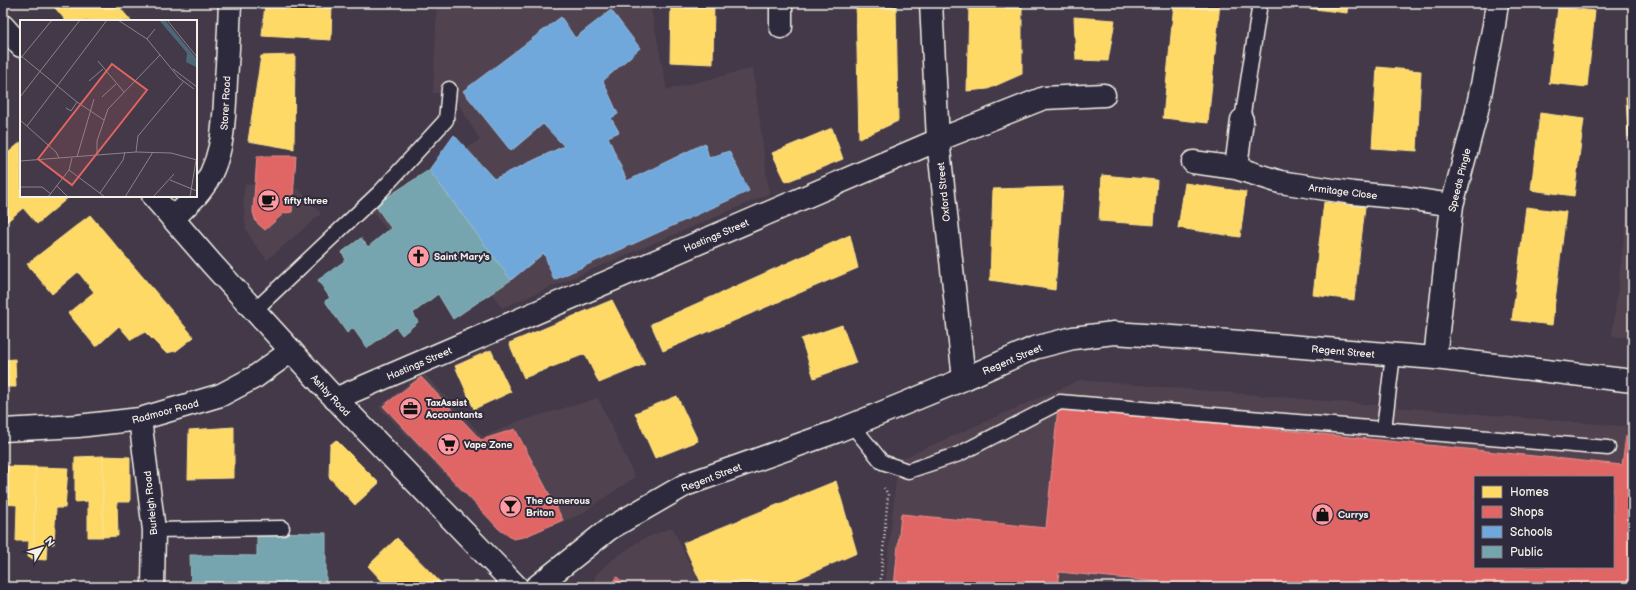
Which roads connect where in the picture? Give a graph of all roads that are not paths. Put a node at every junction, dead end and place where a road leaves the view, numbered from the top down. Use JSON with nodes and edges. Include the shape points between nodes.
{"nodes":[{"id":1,"x":230,"y":3,"type":"edge"},
{"id":2,"x":781,"y":3,"type":"edge"},
{"id":3,"x":931,"y":3,"type":"edge"},
{"id":4,"x":1260,"y":3,"type":"edge"},
{"id":5,"x":1497,"y":3,"type":"edge"},
{"id":6,"x":3,"y":26,"type":"edge"},
{"id":7,"x":781,"y":27,"type":"dead end"},
{"id":8,"x":20,"y":45,"type":"edge"},
{"id":9,"x":449,"y":89,"type":"dead end"},
{"id":10,"x":1104,"y":95,"type":"dead end"},
{"id":11,"x":1242,"y":120,"type":"joint"},
{"id":12,"x":938,"y":140,"type":"junction"},
{"id":13,"x":1193,"y":162,"type":"dead end"},
{"id":14,"x":1236,"y":168,"type":"junction"},
{"id":15,"x":197,"y":195,"type":"edge"},
{"id":16,"x":154,"y":197,"type":"edge"},
{"id":17,"x":195,"y":197,"type":"edge"},
{"id":18,"x":1452,"y":205,"type":"junction"},
{"id":19,"x":174,"y":219,"type":"junction"},
{"id":20,"x":254,"y":311,"type":"junction"},
{"id":21,"x":291,"y":351,"type":"junction"},
{"id":22,"x":1393,"y":355,"type":"junction"},
{"id":23,"x":1435,"y":358,"type":"junction"},
{"id":24,"x":964,"y":379,"type":"junction"},
{"id":25,"x":1633,"y":381,"type":"edge"},
{"id":26,"x":335,"y":399,"type":"junction"},
{"id":27,"x":140,"y":419,"type":"junction"},
{"id":28,"x":852,"y":425,"type":"junction"},
{"id":29,"x":3,"y":430,"type":"edge"},
{"id":30,"x":1384,"y":430,"type":"junction"},
{"id":31,"x":1608,"y":448,"type":"dead end"},
{"id":32,"x":282,"y":528,"type":"dead end"},
{"id":33,"x":154,"y":530,"type":"junction"},
{"id":34,"x":154,"y":587,"type":"edge"},
{"id":35,"x":517,"y":587,"type":"edge"},
{"id":36,"x":536,"y":587,"type":"edge"}],
"edges":[{"from":1,"to":15,"type":"street","name":"Storer Road","via":[[223,132],[217,160],[205,186]]},
{"from":2,"to":7,"type":"street"},
{"from":3,"to":12,"type":"street","name":"Oxford Street"},
{"from":4,"to":11,"type":"lane"},
{"from":5,"to":18,"type":"street","name":"Speeds Pingle","via":[[1476,115]]},
{"from":6,"to":8,"type":"street"},
{"from":9,"to":20,"type":"lane","via":[[446,120],[375,196]]},
{"from":10,"to":12,"type":"street","name":"Hastings Street","via":[[1044,98]]},
{"from":11,"to":14,"type":"street"},
{"from":12,"to":24,"type":"street","name":"Oxford Street"},
{"from":12,"to":26,"type":"street","name":"Hastings Street"},
{"from":13,"to":14,"type":"street","name":"Armitage Close"},
{"from":14,"to":18,"type":"street","name":"Armitage Close","via":[[1280,182]]},
{"from":16,"to":19,"type":"street","name":"Ashby Road"},
{"from":17,"to":19,"type":"street","name":"Storer Road"},
{"from":18,"to":23,"type":"street","name":"Speeds Pingle"},
{"from":19,"to":20,"type":"street","name":"Ashby Road"},
{"from":20,"to":21,"type":"street","name":"Ashby Road"},
{"from":21,"to":26,"type":"street","name":"Ashby Road"},
{"from":21,"to":27,"type":"street","name":"Radmoor Road","via":[[255,377],[221,395]]},
{"from":22,"to":23,"type":"street","name":"Regent Street"},
{"from":22,"to":24,"type":"street","name":"Regent Street","via":[[1114,333],[1073,338],[1034,348]]},
{"from":22,"to":30,"type":"lane"},
{"from":23,"to":25,"type":"street","name":"Regent Street"},
{"from":24,"to":28,"type":"street","name":"Regent Street"},
{"from":26,"to":35,"type":"street","name":"Ashby Road"},
{"from":27,"to":29,"type":"street","name":"Radmoor Road","via":[[78,426]]},
{"from":27,"to":33,"type":"street","name":"Burleigh Road"},
{"from":28,"to":30,"type":"lane","via":[[882,462],[908,471],[959,454],[1060,402]]},
{"from":28,"to":36,"type":"street","name":"Regent Street","via":[[685,485],[609,529]]},
{"from":30,"to":31,"type":"lane"},
{"from":32,"to":33,"type":"lane"},
{"from":33,"to":34,"type":"street","name":"Burleigh Road"}]}
